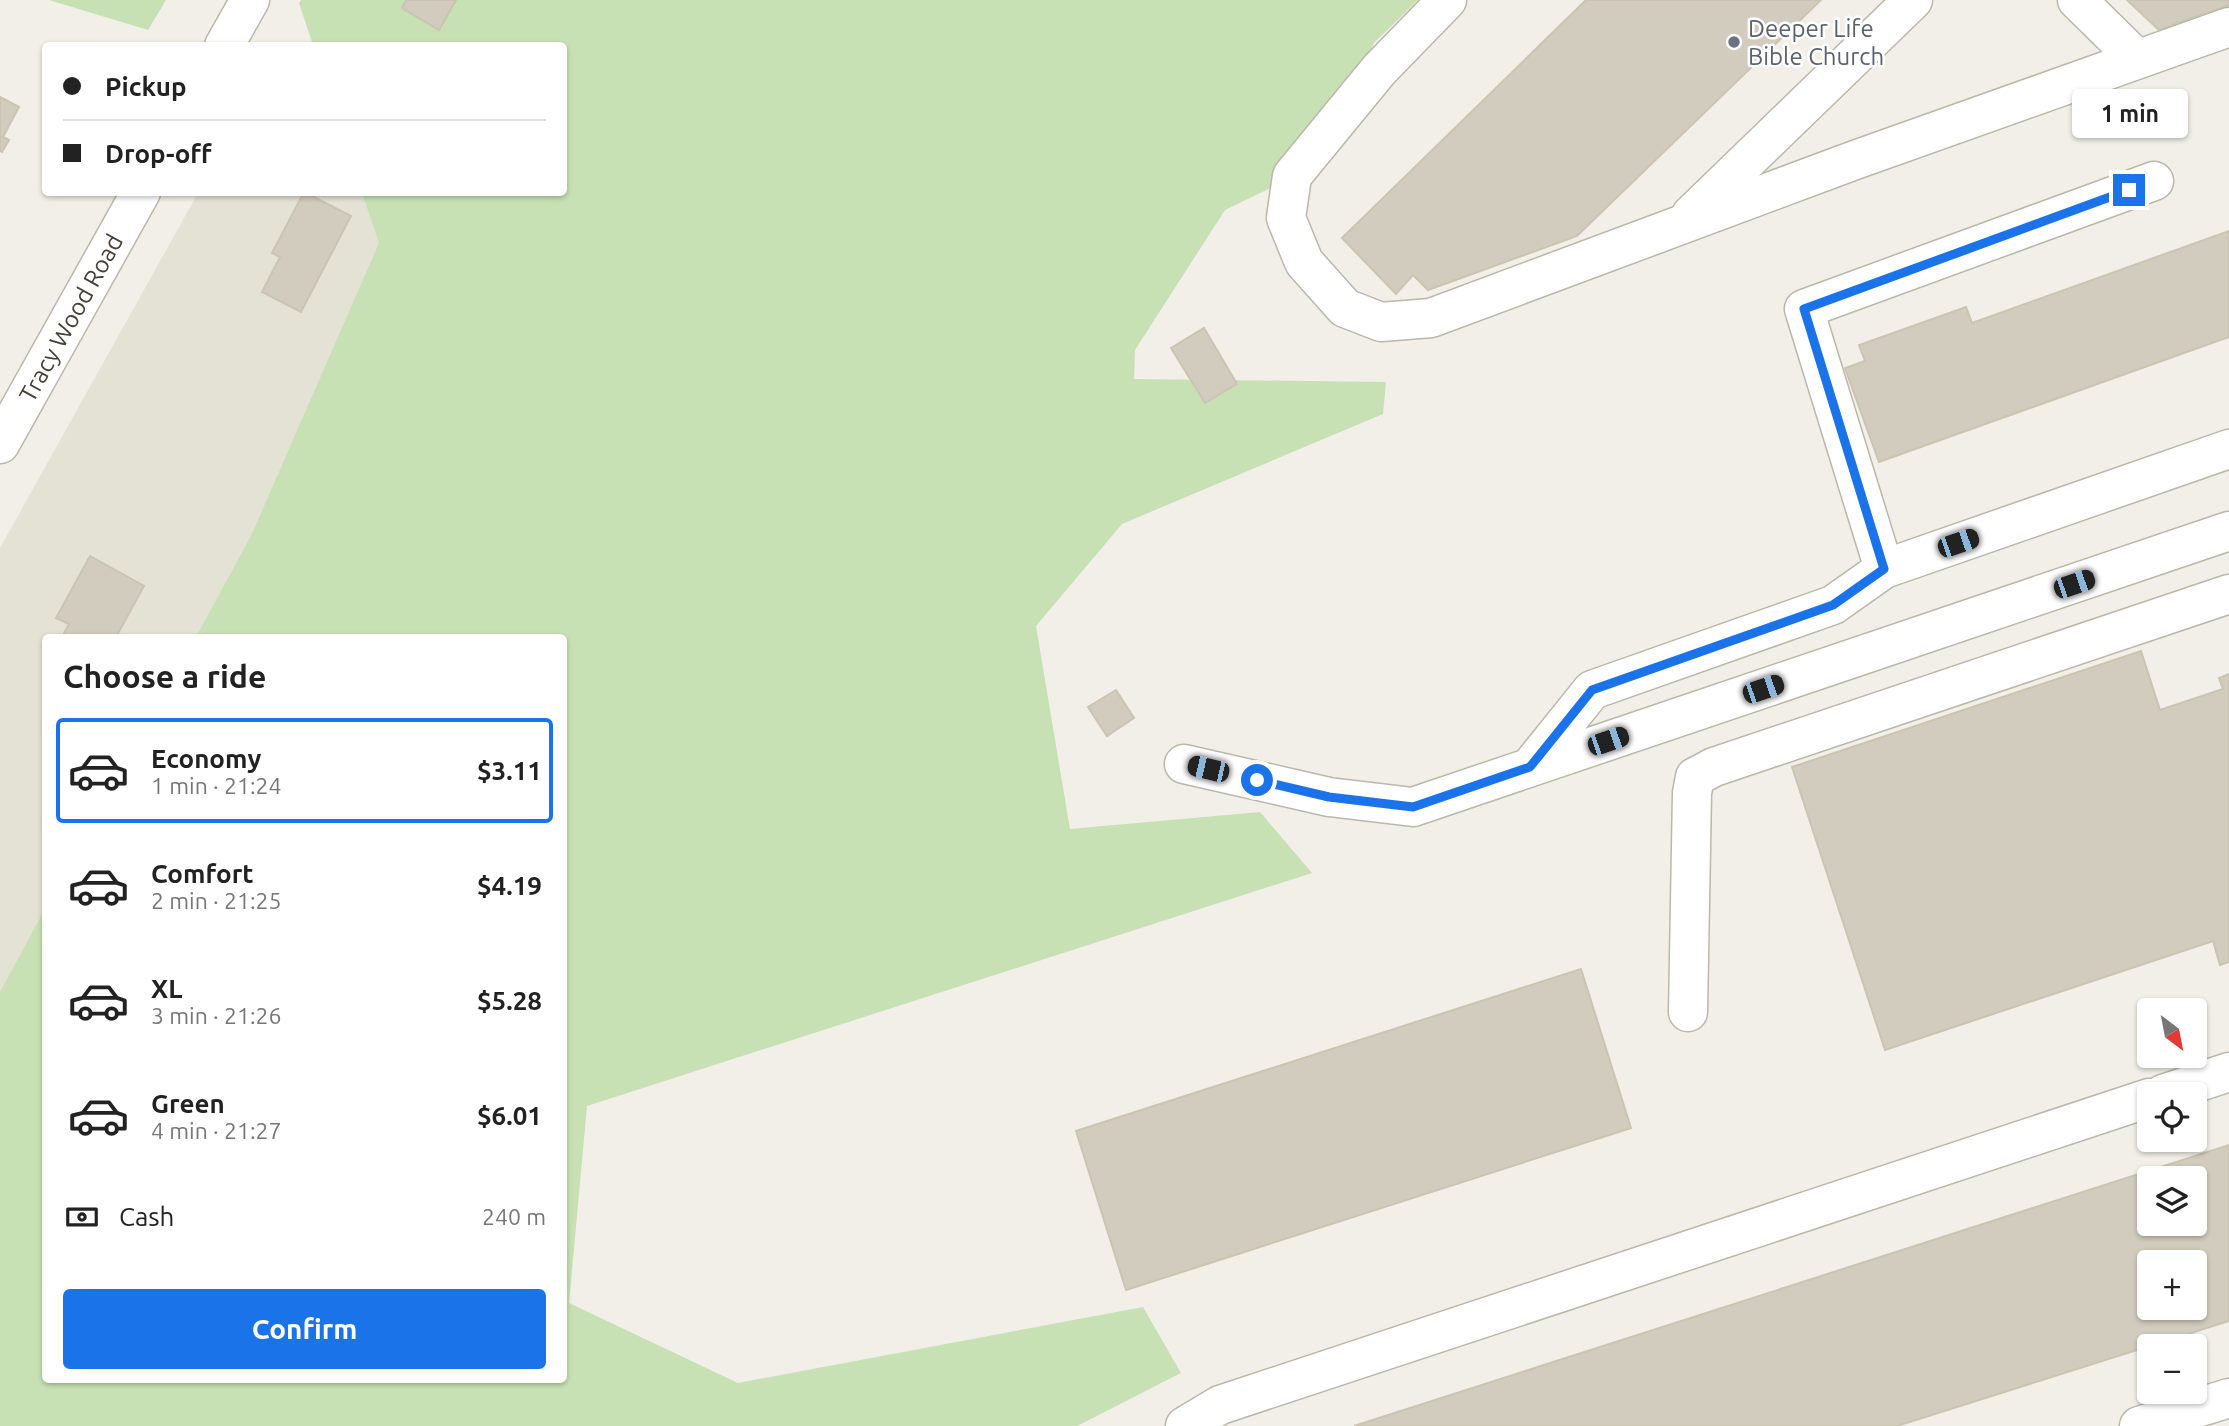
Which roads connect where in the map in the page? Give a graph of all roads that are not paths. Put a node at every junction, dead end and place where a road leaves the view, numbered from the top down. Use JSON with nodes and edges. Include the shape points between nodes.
{"nodes":[{"id":1,"x":250,"y":0,"type":"edge"},
{"id":2,"x":1447,"y":0,"type":"edge"},
{"id":3,"x":1913,"y":0,"type":"edge"},
{"id":4,"x":2077,"y":0,"type":"edge"},
{"id":5,"x":2229,"y":27,"type":"edge"},
{"id":6,"x":226,"y":42,"type":"edge"},
{"id":7,"x":2136,"y":58,"type":"junction"},
{"id":8,"x":2154,"y":181,"type":"dead end"},
{"id":9,"x":139,"y":196,"type":"edge"},
{"id":10,"x":1681,"y":225,"type":"junction"},
{"id":11,"x":0,"y":444,"type":"edge"},
{"id":12,"x":2229,"y":449,"type":"edge"},
{"id":13,"x":2229,"y":531,"type":"edge"},
{"id":14,"x":1884,"y":569,"type":"junction"},
{"id":15,"x":2229,"y":594,"type":"edge"},
{"id":16,"x":1184,"y":764,"type":"dead end"},
{"id":17,"x":1530,"y":767,"type":"junction"},
{"id":18,"x":1688,"y":1012,"type":"dead end"},
{"id":19,"x":2229,"y":1072,"type":"edge"},
{"id":20,"x":2199,"y":1082,"type":"edge"},
{"id":21,"x":2137,"y":1102,"type":"edge"},
{"id":22,"x":2229,"y":1398,"type":"edge"},
{"id":23,"x":1185,"y":1426,"type":"edge"},
{"id":24,"x":2139,"y":1426,"type":"edge"}],
"edges":[{"from":1,"to":6,"type":"street"},
{"from":2,"to":10,"type":"street","via":[[1379,70],[1292,176],[1286,218],[1304,262],[1345,308],[1381,321],[1431,318]]},
{"from":3,"to":10,"type":"street"},
{"from":4,"to":7,"type":"street"},
{"from":5,"to":7,"type":"street"},
{"from":7,"to":10,"type":"street"},
{"from":8,"to":14,"type":"street","via":[[1804,309]]},
{"from":9,"to":11,"type":"street","name":"Tracy Wood Road"},
{"from":12,"to":14,"type":"street"},
{"from":13,"to":17,"type":"street"},
{"from":14,"to":17,"type":"street","via":[[1833,605],[1592,690]]},
{"from":15,"to":18,"type":"street","via":[[1695,777]]},
{"from":16,"to":17,"type":"street","via":[[1329,797],[1413,807]]},
{"from":19,"to":20,"type":"street"},
{"from":21,"to":23,"type":"street","via":[[1220,1405]]},
{"from":22,"to":24,"type":"street"}]}
